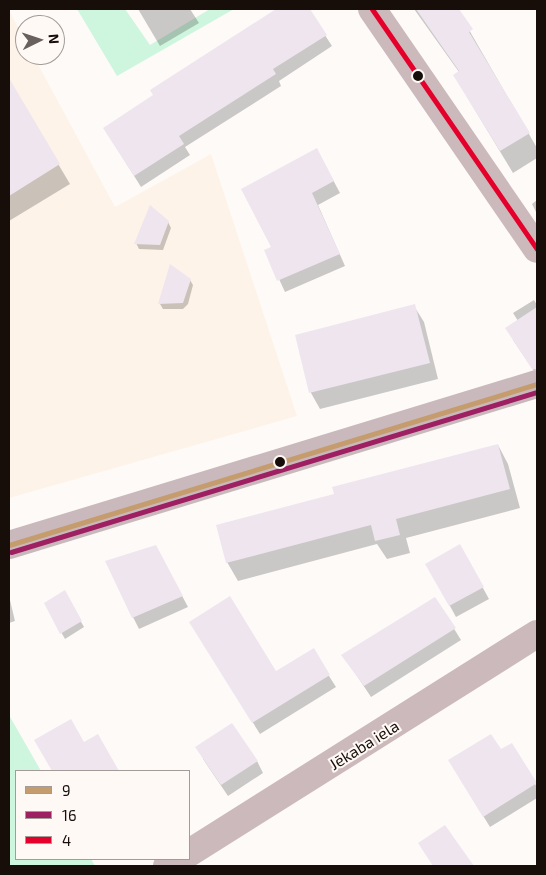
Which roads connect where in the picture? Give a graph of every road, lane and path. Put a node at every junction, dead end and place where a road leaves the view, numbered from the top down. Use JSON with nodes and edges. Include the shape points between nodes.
{"nodes":[{"id":1,"x":372,"y":9,"type":"edge"},
{"id":2,"x":537,"y":249,"type":"edge"},
{"id":3,"x":537,"y":384,"type":"edge"},
{"id":4,"x":9,"y":545,"type":"edge"},
{"id":5,"x":537,"y":634,"type":"edge"},
{"id":6,"x":190,"y":852,"type":"edge"}],
"edges":[{"from":1,"to":2,"type":"street"},
{"from":3,"to":4,"type":"main road"},
{"from":5,"to":6,"type":"street","name":"Jēkaba iela"}]}
